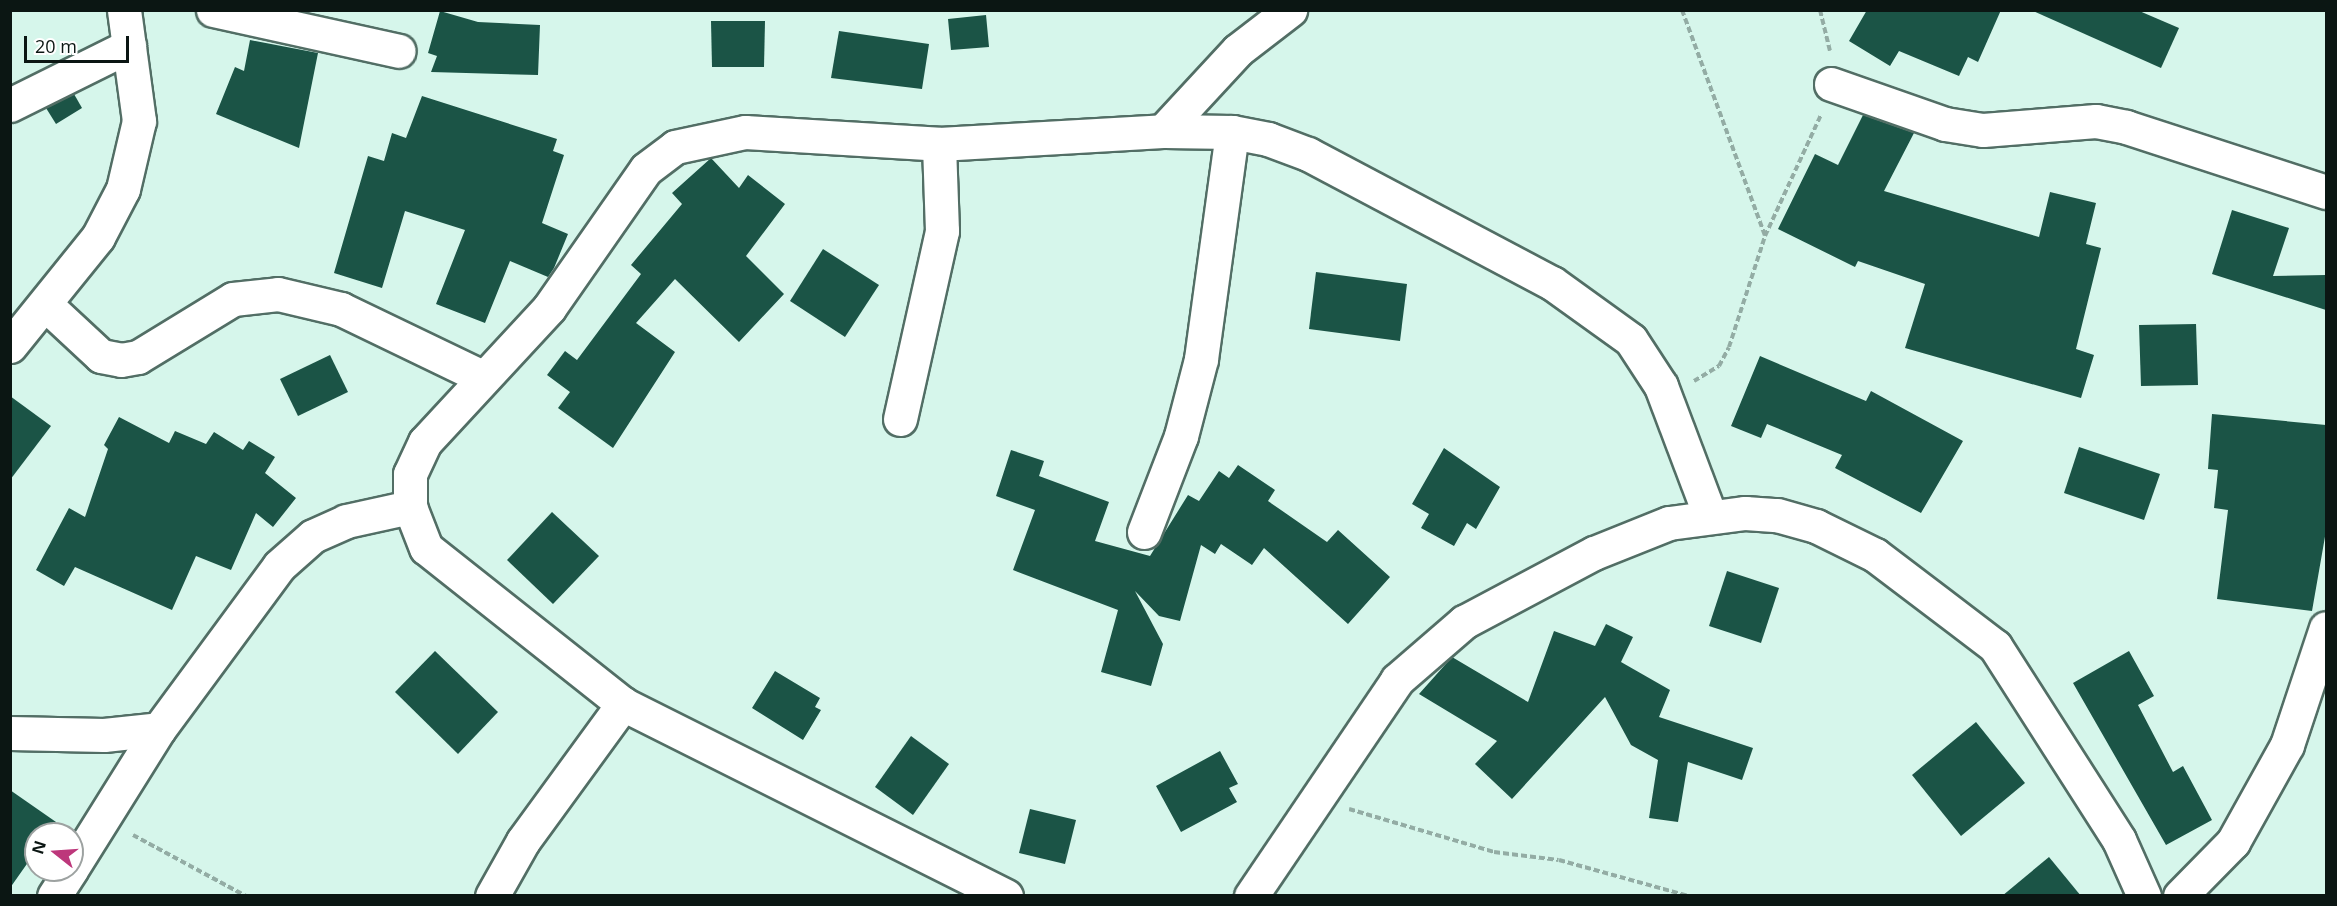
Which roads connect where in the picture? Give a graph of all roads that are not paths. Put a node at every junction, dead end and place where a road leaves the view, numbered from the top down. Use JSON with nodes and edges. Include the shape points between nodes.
{"nodes":[{"id":1,"x":124,"y":10,"type":"edge"},
{"id":2,"x":213,"y":10,"type":"edge"},
{"id":3,"x":1290,"y":10,"type":"edge"},
{"id":4,"x":313,"y":22,"type":"edge"},
{"id":5,"x":129,"y":46,"type":"junction"},
{"id":6,"x":399,"y":51,"type":"dead end"},
{"id":7,"x":1831,"y":84,"type":"road end"},
{"id":8,"x":10,"y":105,"type":"edge"},
{"id":9,"x":1163,"y":131,"type":"junction"},
{"id":10,"x":1232,"y":132,"type":"junction"},
{"id":11,"x":939,"y":144,"type":"junction"},
{"id":12,"x":2326,"y":192,"type":"edge"},
{"id":13,"x":45,"y":304,"type":"junction"},
{"id":14,"x":10,"y":346,"type":"edge"},
{"id":15,"x":482,"y":377,"type":"junction"},
{"id":16,"x":900,"y":419,"type":"dead end"},
{"id":17,"x":410,"y":507,"type":"junction"},
{"id":18,"x":1710,"y":516,"type":"junction"},
{"id":19,"x":1144,"y":531,"type":"dead end"},
{"id":20,"x":2326,"y":628,"type":"edge"},
{"id":21,"x":623,"y":704,"type":"junction"},
{"id":22,"x":159,"y":729,"type":"junction"},
{"id":23,"x":10,"y":733,"type":"edge"},
{"id":24,"x":84,"y":850,"type":"edge"},
{"id":25,"x":63,"y":882,"type":"edge"},
{"id":26,"x":54,"y":896,"type":"edge"},
{"id":27,"x":492,"y":896,"type":"edge"},
{"id":28,"x":1006,"y":896,"type":"edge"},
{"id":29,"x":1251,"y":896,"type":"edge"},
{"id":30,"x":2144,"y":896,"type":"edge"},
{"id":31,"x":2180,"y":896,"type":"edge"}],
"edges":[{"from":1,"to":5,"type":"street"},
{"from":2,"to":4,"type":"street"},
{"from":3,"to":9,"type":"street","via":[[1238,50]]},
{"from":4,"to":6,"type":"street"},
{"from":5,"to":8,"type":"street"},
{"from":5,"to":13,"type":"street","via":[[139,121],[123,189],[98,237]]},
{"from":7,"to":12,"type":"street","via":[[1945,124],[1983,130],[2096,121],[2126,127]]},
{"from":9,"to":10,"type":"street"},
{"from":9,"to":11,"type":"street"},
{"from":10,"to":18,"type":"street","via":[[1308,154],[1552,283],[1631,340],[1661,386]]},
{"from":10,"to":19,"type":"street","via":[[1201,359],[1181,436]]},
{"from":11,"to":15,"type":"street","via":[[745,132],[675,147],[646,169],[549,308]]},
{"from":11,"to":16,"type":"street","via":[[942,231]]},
{"from":13,"to":14,"type":"street"},
{"from":13,"to":15,"type":"street","via":[[101,356],[121,360],[138,357],[233,299],[278,294],[342,309]]},
{"from":15,"to":17,"type":"street","via":[[425,442],[410,474]]},
{"from":17,"to":21,"type":"street","via":[[426,548]]},
{"from":17,"to":22,"type":"street","via":[[346,521],[313,536],[279,566]]},
{"from":18,"to":29,"type":"street","via":[[1669,523],[1594,553],[1464,622],[1397,680],[1316,794]]},
{"from":18,"to":30,"type":"street","via":[[1777,515],[1816,526],[1875,555],[1977,630],[2009,664],[2119,840]]},
{"from":20,"to":31,"type":"street","via":[[2287,745],[2233,842]]},
{"from":21,"to":27,"type":"street","via":[[523,841]]},
{"from":21,"to":28,"type":"street"},
{"from":22,"to":23,"type":"street","via":[[104,735]]},
{"from":22,"to":24,"type":"street"},
{"from":25,"to":26,"type":"street"}]}
